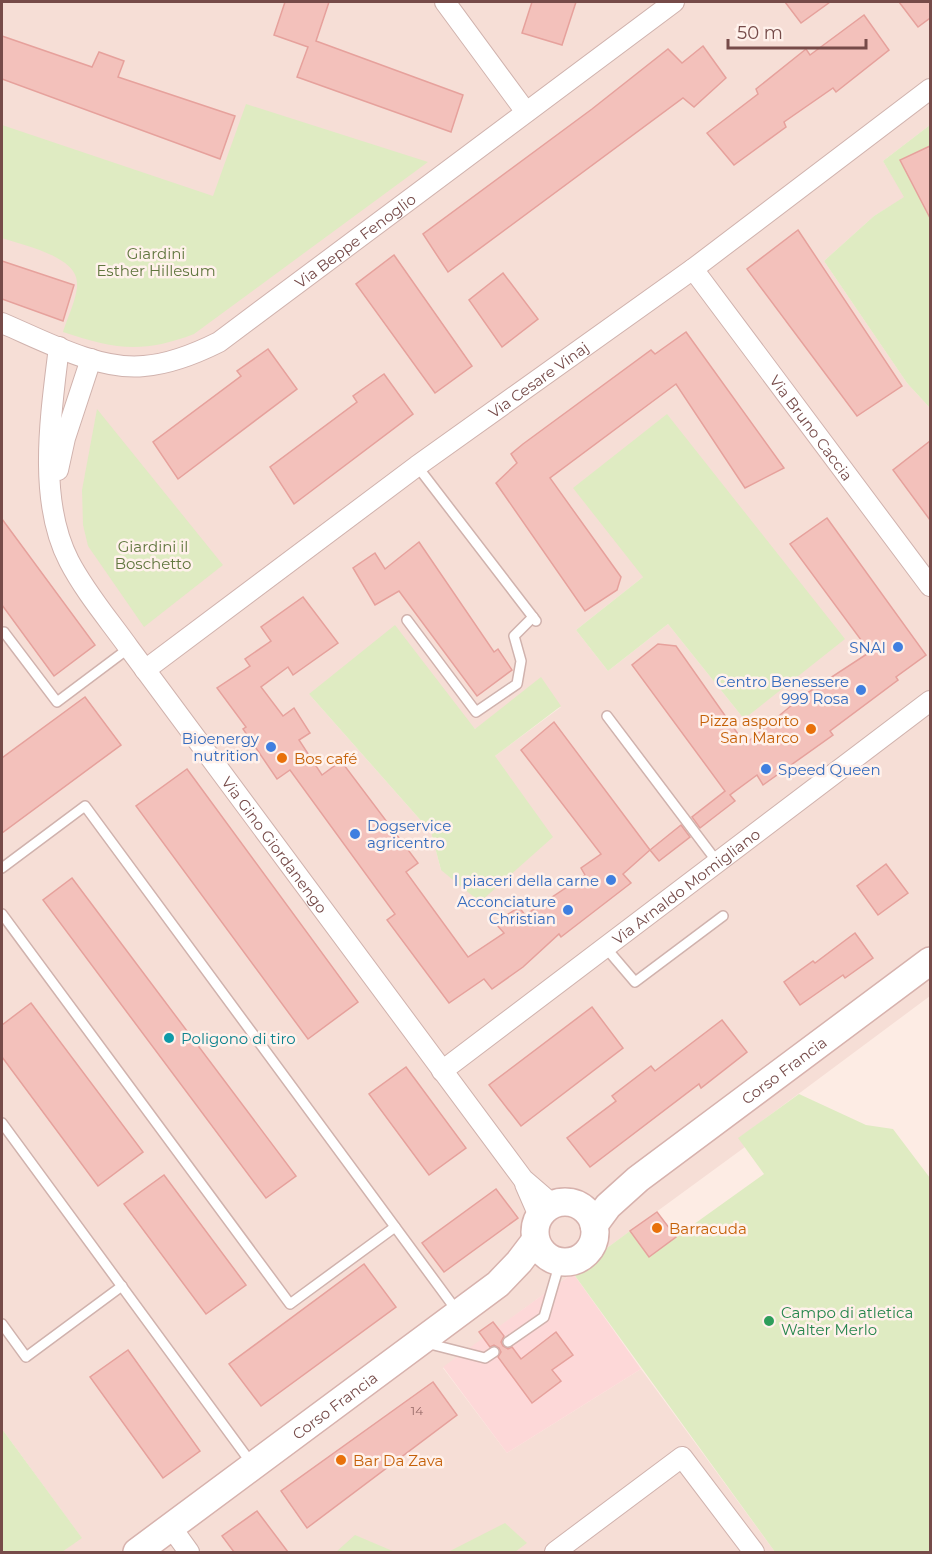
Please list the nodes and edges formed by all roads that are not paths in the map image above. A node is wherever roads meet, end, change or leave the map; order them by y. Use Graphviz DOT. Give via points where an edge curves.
graph roads {
  1 [pos="446,2"];
  2 [pos="674,2"];
  3 [pos="930,89"];
  4 [pos="526,112"];
  5 [pos="693,269"];
  6 [pos="2,323"];
  7 [pos="59,347"];
  8 [pos="91,359"];
  9 [pos="417,466"];
  10 [pos="52,499"];
  11 [pos="930,586"];
  12 [pos="407,620"];
  13 [pos="2,634"];
  14 [pos="129,648"];
  15 [pos="145,670"];
  16 [pos="930,701"];
  17 [pos="607,716"];
  18 [pos="718,863"];
  19 [pos="2,868"];
  20 [pos="2,914"];
  21 [pos="723,916"];
  22 [pos="606,948"];
  23 [pos="930,962"];
  24 [pos="442,1071"];
  25 [pos="2,1123"];
  26 [pos="587,1215"];
  27 [pos="395,1227"];
  28 [pos="548,1237"];
  29 [pos="122,1286"];
  30 [pos="459,1313"];
  31 [pos="2,1324"];
  32 [pos="421,1342"];
  33 [pos="508,1342"];
  34 [pos="494,1352"];
  35 [pos="253,1466"];
  36 [pos="171,1527"];
  37 [pos="137,1552"];
  38 [pos="189,1552"];
  39 [pos="555,1552"];
  40 [pos="754,1552"];
  1 -- 4 [label="street"];
  2 -- 4 [label="street, Via Beppe Fenoglio"];
  3 -- 5 [label="street, Via Cesare Vinaj"];
  4 -- 8 [label="street, Via Beppe Fenoglio" via="219,342 194,354 142,366"];
  5 -- 9 [label="street, Via Cesare Vinaj"];
  5 -- 11 [label="street, Via Bruno Caccia"];
  6 -- 7 [label="street, Via Beppe Fenoglio"];
  7 -- 8 [label="street, Via Beppe Fenoglio"];
  7 -- 10 [label="street, Via Gino Giordanengo" via="49,452"];
  8 -- 10 [label="street, Via Gino Giordanengo" via="65,438"];
  9 -- 12 [label="lane" via="535,619 514,636 521,661 517,684 476,712"];
  9 -- 15 [label="street, Via Cesare Vinaj"];
  10 -- 14 [label="street, Via Gino Giordanengo" via="68,559"];
  13 -- 14 [label="lane" via="57,702"];
  14 -- 15 [label="street, Via Gino Giordanengo"];
  15 -- 24 [label="street, Via Gino Giordanengo"];
  16 -- 18 [label="street, Via Arnaldo Momigliano"];
  17 -- 18 [label="lane"];
  18 -- 22 [label="street, Via Arnaldo Momigliano"];
  19 -- 27 [label="lane" via="85,806"];
  20 -- 27 [label="lane" via="290,1304"];
  21 -- 22 [label="lane" via="635,982"];
  22 -- 24 [label="street, Via Arnaldo Momigliano"];
  23 -- 26 [label="main road, Corso Francia" via="638,1179 608,1206"];
  24 -- 28 [label="street, Via Gino Giordanengo" via="523,1179"];
  25 -- 29 [label="lane"];
  26 -- 28 [label="main road" via="570,1202"];
  26 -- 28 [label="main road, Corso Francia" via="594,1240 589,1251 576,1261"];
  27 -- 30 [label="lane"];
  28 -- 30 [label="main road, Corso Francia" via="524,1270"];
  28 -- 33 [label="lane" via="544,1317"];
  29 -- 31 [label="lane" via="26,1357"];
  29 -- 35 [label="lane"];
  30 -- 32 [label="main road, Corso Francia"];
  32 -- 34 [label="lane" via="485,1358"];
  32 -- 35 [label="main road, Corso Francia"];
  35 -- 36 [label="main road, Corso Francia"];
  36 -- 37 [label="main road, Corso Francia"];
  36 -- 38 [label="street"];
  39 -- 40 [label="street" via="682,1457"];
}
